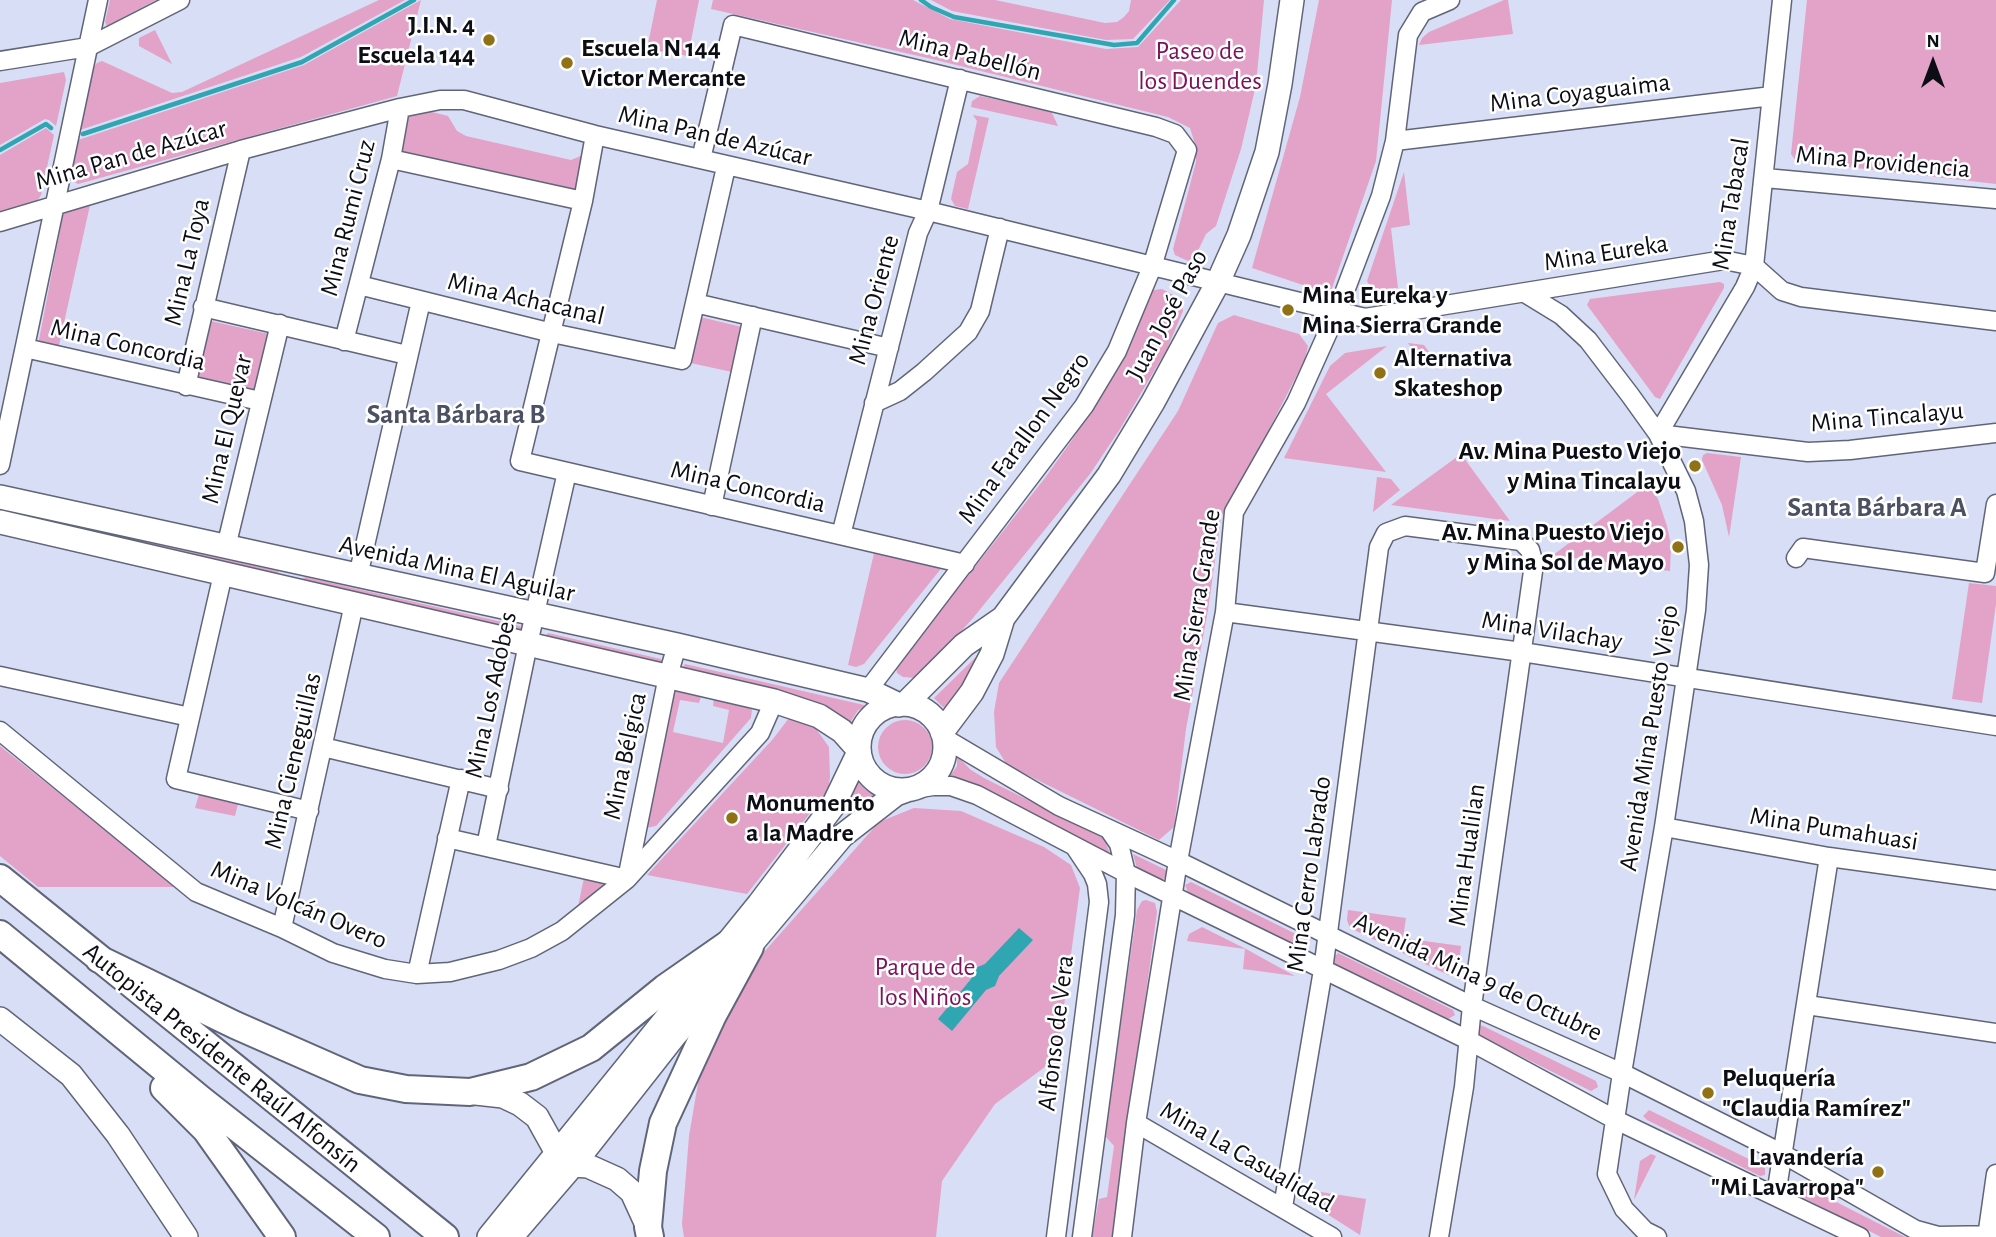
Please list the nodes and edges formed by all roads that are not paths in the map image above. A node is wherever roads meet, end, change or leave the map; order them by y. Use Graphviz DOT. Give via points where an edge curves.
graph roads {
  1 [pos="98,0"];
  2 [pos="180,0"];
  3 [pos="1292,0"];
  4 [pos="1450,0"];
  5 [pos="1782,0"];
  6 [pos="88,47"];
  7 [pos="0,61"];
  8 [pos="960,79"];
  9 [pos="1772,96"];
  10 [pos="400,108"];
  11 [pos="595,135"];
  12 [pos="1395,141"];
  13 [pos="241,150"];
  14 [pos="1187,150"];
  15 [pos="391,159"];
  16 [pos="701,159"];
  17 [pos="726,166"];
  18 [pos="1765,178"];
  19 [pos="1996,199"];
  20 [pos="583,201"];
  21 [pos="53,205"];
  22 [pos="928,211"];
  23 [pos="0,222"];
  24 [pos="1000,228"];
  25 [pos="1754,266"];
  26 [pos="1152,267"];
  27 [pos="1218,282"];
  28 [pos="359,285"];
  29 [pos="1525,293"];
  30 [pos="421,301"];
  31 [pos="695,303"];
  32 [pos="203,307"];
  33 [pos="1337,312"];
  34 [pos="753,316"];
  35 [pos="1996,321"];
  36 [pos="279,324"];
  37 [pos="552,333"];
  38 [pos="344,341"];
  39 [pos="25,348"];
  40 [pos="889,348"];
  41 [pos="407,355"];
  42 [pos="9,374"];
  43 [pos="186,386"];
  44 [pos="260,401"];
  45 [pos="874,403"];
  46 [pos="1996,433"];
  47 [pos="1658,434"];
  48 [pos="0,465"];
  49 [pos="567,472"];
  50 [pos="0,497"];
  51 [pos="1996,504"];
  52 [pos="712,506"];
  53 [pos="0,522"];
  54 [pos="841,535"];
  55 [pos="226,547"];
  56 [pos="1379,547"];
  57 [pos="1796,558"];
  58 [pos="295,562"];
  59 [pos="965,564"];
  60 [pos="223,574"];
  61 [pos="358,576"];
  62 [pos="287,588"];
  63 [pos="354,604"];
  64 [pos="1225,612"];
  65 [pos="534,615"];
  66 [pos="1003,618"];
  67 [pos="1368,632"];
  68 [pos="528,644"];
  69 [pos="677,645"];
  70 [pos="1522,652"];
  71 [pos="0,676"];
  72 [pos="668,676"];
  73 [pos="1686,678"];
  74 [pos="868,690"];
  75 [pos="774,701"];
  76 [pos="902,704"];
  77 [pos="190,717"];
  78 [pos="1996,726"];
  79 [pos="0,731"];
  80 [pos="943,735"];
  81 [pos="323,747"];
  82 [pos="859,751"];
  83 [pos="461,779"];
  84 [pos="499,789"];
  85 [pos="910,790"];
  86 [pos="309,811"];
  87 [pos="1664,827"];
  88 [pos="1110,831"];
  89 [pos="447,838"];
  90 [pos="1071,842"];
  91 [pos="486,846"];
  92 [pos="1829,857"];
  93 [pos="1178,861"];
  94 [pos="1126,873"];
  95 [pos="0,878"];
  96 [pos="627,878"];
  97 [pos="1996,880"];
  98 [pos="1174,894"];
  99 [pos="282,928"];
  100 [pos="0,934"];
  101 [pos="1326,934"];
  102 [pos="740,944"];
  103 [pos="0,949"];
  104 [pos="99,959"];
  105 [pos="1323,970"];
  106 [pos="417,974"];
  107 [pos="1807,1005"];
  108 [pos="1472,1006"];
  109 [pos="0,1019"];
  110 [pos="1996,1033"];
  111 [pos="1468,1040"];
  112 [pos="1622,1073"];
  113 [pos="470,1092"];
  114 [pos="1616,1120"];
  115 [pos="1136,1123"];
  116 [pos="1783,1154"];
  117 [pos="555,1170"];
  118 [pos="1996,1174"];
  119 [pos="1776,1195"];
  120 [pos="1283,1207"];
  121 [pos="437,1230"];
  122 [pos="649,1232"];
  123 [pos="1648,1235"];
  124 [pos="1990,1236"];
  125 [pos="186,1237"];
  126 [pos="282,1237"];
  127 [pos="376,1237"];
  128 [pos="489,1237"];
  129 [pos="511,1237"];
  130 [pos="1056,1237"];
  131 [pos="1082,1237"];
  132 [pos="1122,1237"];
  133 [pos="1332,1237"];
  134 [pos="1439,1237"];
  135 [pos="1860,1237"];
  1 -- 6 [label="street"];
  2 -- 6 [label="street"];
  3 -- 27 [label="main road, Juan José Paso" via="1267,152"];
  4 -- 12 [label="street, Mina Sierra Grande" via="1422,12 1408,35"];
  5 -- 9 [label="street, Mina Tabacal"];
  6 -- 7 [label="street"];
  6 -- 21 [label="street"];
  8 -- 14 [label="street, Mina Pabellón" via="1156,127 1175,134"];
  8 -- 16 [label="street, Mina Pabellón" via="733,25"];
  8 -- 22 [label="street, Mina Oriente"];
  9 -- 12 [label="street, Mina Coyaguaima"];
  9 -- 18 [label="street, Mina Tabacal"];
  10 -- 11 [label="street, Mina Pan de Azúcar" via="464,100"];
  10 -- 13 [label="street, Mina Pan de Azúcar"];
  10 -- 15 [label="street, Mina Rumi Cruz"];
  11 -- 16 [label="street, Mina Pan de Azúcar"];
  11 -- 20 [label="street"];
  12 -- 33 [label="street, Mina Sierra Grande" via="1381,195"];
  13 -- 21 [label="street, Mina Pan de Azúcar"];
  13 -- 32 [label="street, Mina La Toya"];
  14 -- 26 [label="street, Mina Farallon Negro"];
  15 -- 20 [label="street"];
  15 -- 28 [label="street, Mina Rumi Cruz"];
  16 -- 17 [label="street, Mina Pan de Azúcar"];
  17 -- 22 [label="street, Mina Pan de Azúcar"];
  17 -- 31 [label="street"];
  18 -- 19 [label="street, Mina Providencia"];
  18 -- 25 [label="street, Mina Tabacal"];
  20 -- 37 [label="street"];
  21 -- 23 [label="street, Mina Pan de Azúcar"];
  21 -- 39 [label="street"];
  22 -- 24 [label="street, Mina Pan de Azúcar"];
  22 -- 40 [label="street, Mina Oriente" via="918,233"];
  24 -- 26 [label="street, Mina Pan de Azúcar"];
  24 -- 45 [label="street" via="980,311 968,332 924,373"];
  25 -- 29 [label="street, Mina Eureka" via="1724,260"];
  25 -- 35 [label="street" via="1782,291 1801,297"];
  25 -- 47 [label="street, Mina Tabacal"];
  26 -- 27 [label="street, Mina Pan de Azúcar"];
  26 -- 59 [label="street, Mina Farallon Negro" via="1117,351 1084,406"];
  27 -- 33 [label="street, Mina Eureka"];
  27 -- 66 [label="main road, Juan José Paso" via="1109,475"];
  28 -- 30 [label="street, Mina Achacanal"];
  28 -- 38 [label="street, Mina Rumi Cruz"];
  29 -- 33 [label="street, Mina Eureka" via="1365,318"];
  29 -- 47 [label="street, Avenida Mina Puesto Viejo" via="1561,315 1588,340"];
  30 -- 37 [label="street, Mina Achacanal"];
  30 -- 41 [label="street"];
  31 -- 34 [label="street"];
  31 -- 37 [label="street, Mina Achacanal" via="682,360"];
  32 -- 36 [label="street"];
  32 -- 43 [label="street, Mina La Toya"];
  33 -- 64 [label="street, Mina Sierra Grande" via="1296,402 1234,512"];
  34 -- 40 [label="street"];
  34 -- 52 [label="street"];
  36 -- 38 [label="street"];
  36 -- 44 [label="street, Mina El Quevar"];
  37 -- 49 [label="street, Mina Concordia" via="520,461"];
  38 -- 41 [label="street"];
  39 -- 42 [label="street"];
  39 -- 43 [label="street, Mina Concordia"];
  40 -- 45 [label="street, Mina Oriente"];
  41 -- 61 [label="street"];
  42 -- 48 [label="street"];
  43 -- 44 [label="street, Mina Concordia"];
  44 -- 55 [label="street, Mina El Quevar"];
  45 -- 54 [label="street, Mina Oriente"];
  46 -- 47 [label="street, Mina Tincalayu" via="1808,452"];
  47 -- 73 [label="street, Avenida Mina Puesto Viejo" via="1686,491 1699,565"];
  49 -- 52 [label="street, Mina Concordia"];
  49 -- 65 [label="street, Mina Los Adobes"];
  50 -- 55 [label="main road, Avenida Mina El Aguilar"];
  51 -- 57 [label="street" via="1985,573 1803,548"];
  52 -- 54 [label="street, Mina Concordia"];
  53 -- 60 [label="main road"];
  54 -- 59 [label="street, Mina Concordia"];
  55 -- 58 [label="main road, Avenida Mina El Aguilar"];
  56 -- 67 [label="street, Mina Cerro Labrado"];
  56 -- 70 [label="street, Mina Hualilan" via="1385,533 1405,526 1521,541 1534,564"];
  58 -- 61 [label="main road, Avenida Mina El Aguilar"];
  58 -- 62 [label="main road"];
  59 -- 74 [label="street, Mina Farallon Negro"];
  60 -- 62 [label="main road"];
  60 -- 77 [label="street"];
  61 -- 65 [label="main road, Avenida Mina El Aguilar"];
  62 -- 63 [label="main road"];
  63 -- 68 [label="main road"];
  63 -- 81 [label="street, Mina Cieneguillas"];
  64 -- 67 [label="street, Mina Vilachay"];
  64 -- 93 [label="street, Mina Sierra Grande"];
  65 -- 68 [label="street, Mina Los Adobes"];
  65 -- 69 [label="main road, Avenida Mina El Aguilar"];
  66 -- 76 [label="main road, Juan José Paso" via="964,645"];
  66 -- 80 [label="main road, Juan José Paso" via="992,654"];
  67 -- 70 [label="street, Mina Vilachay"];
  67 -- 101 [label="street, Mina Cerro Labrado"];
  68 -- 72 [label="main road"];
  68 -- 84 [label="street, Mina Los Adobes"];
  69 -- 72 [label="street, Mina Bélgica"];
  69 -- 74 [label="main road, Avenida Mina El Aguilar"];
  70 -- 73 [label="street, Mina Vilachay"];
  70 -- 108 [label="street, Mina Hualilan"];
  71 -- 77 [label="street"];
  72 -- 75 [label="main road"];
  72 -- 96 [label="street, Mina Bélgica"];
  73 -- 78 [label="street, Mina Vilachay"];
  73 -- 87 [label="street, Avenida Mina Puesto Viejo"];
  74 -- 76 [label="main road, Avenida Mina El Aguilar"];
  75 -- 82 [label="main road" via="819,716 842,731"];
  75 -- 96 [label="street, Mina Volcán Overo" via="760,733"];
  76 -- 80 [label="main road" via="917,706 935,719"];
  76 -- 82 [label="main road" via="876,713 861,734"];
  77 -- 86 [label="street" via="176,779"];
  79 -- 99 [label="street, Mina Volcán Overo" via="196,892"];
  80 -- 85 [label="main road" via="942,764 935,775"];
  80 -- 88 [label="street, Avenida Mina 9 de Octubre" via="1059,806"];
  81 -- 83 [label="street"];
  81 -- 86 [label="street, Mina Cieneguillas"];
  82 -- 85 [label="main road" via="862,765 879,783"];
  82 -- 102 [label="main road" via="833,806"];
  83 -- 84 [label="street"];
  83 -- 89 [label="street, Mina Los Adobes"];
  84 -- 91 [label="street, Mina Los Adobes"];
  85 -- 90 [label="street" via="951,786"];
  85 -- 102 [label="main road" via="897,794 842,836"];
  86 -- 99 [label="street, Mina Cieneguillas"];
  87 -- 92 [label="street, Mina Pumahuasi"];
  87 -- 112 [label="street, Avenida Mina Puesto Viejo"];
  88 -- 93 [label="street, Avenida Mina 9 de Octubre"];
  88 -- 94 [label="street, Alfonso de Vera" via="1119,844"];
  89 -- 91 [label="street"];
  89 -- 106 [label="street, Mina Los Adobes"];
  90 -- 94 [label="street"];
  90 -- 130 [label="street, Alfonso de Vera" via="1093,874 1099,902"];
  91 -- 96 [label="street"];
  92 -- 97 [label="street, Mina Pumahuasi"];
  92 -- 107 [label="street"];
  93 -- 98 [label="street, Mina Sierra Grande"];
  93 -- 101 [label="street, Avenida Mina 9 de Octubre"];
  94 -- 98 [label="street"];
  94 -- 131 [label="street, Alfonso de Vera" via="1125,915"];
  95 -- 104 [label="highway, Autopista Presidente Raúl Alfonsín"];
  96 -- 106 [label="street, Mina Volcán Overo" via="562,931 531,948 450,972"];
  98 -- 105 [label="street"];
  98 -- 115 [label="street, Mina Sierra Grande"];
  99 -- 106 [label="street, Mina Volcán Overo" via="334,953 386,970"];
  100 -- 127 [label="highway, Autopista Presidente Raúl Alfonsín"];
  101 -- 105 [label="street, Mina Cerro Labrado"];
  101 -- 108 [label="street, Avenida Mina 9 de Octubre"];
  102 -- 113 [label="highway" via="665,988 591,1048 531,1077"];
  102 -- 117 [label="main road" via="676,1034"];
  102 -- 122 [label="highway" via="663,1123 656,1146"];
  103 -- 126 [label="highway" via="132,1057 206,1130"];
  104 -- 113 [label="highway" via="360,1080 406,1089"];
  104 -- 121 [label="highway, Autopista Presidente Raúl Alfonsín"];
  105 -- 111 [label="street"];
  105 -- 120 [label="street, Mina Cerro Labrado"];
  107 -- 110 [label="street"];
  107 -- 116 [label="street"];
  108 -- 111 [label="street, Mina Hualilan"];
  108 -- 112 [label="street, Avenida Mina 9 de Octubre"];
  109 -- 125 [label="main road" via="71,1075 118,1135"];
  111 -- 114 [label="street"];
  111 -- 134 [label="street, Mina Hualilan"];
  112 -- 114 [label="street, Avenida Mina Puesto Viejo"];
  112 -- 116 [label="street, Avenida Mina 9 de Octubre"];
  113 -- 117 [label="main road" via="503,1096 537,1117"];
  114 -- 119 [label="street"];
  114 -- 123 [label="street, Avenida Mina Puesto Viejo" via="1607,1174 1624,1209"];
  115 -- 120 [label="street, Mina La Casualidad"];
  115 -- 132 [label="street, Mina Sierra Grande"];
  116 -- 119 [label="street"];
  116 -- 124 [label="street, Avenida Mina 9 de Octubre" via="1916,1230 1938,1236"];
  117 -- 122 [label="main road" via="599,1170 617,1179 632,1192"];
  117 -- 128 [label="main road"];
  117 -- 129 [label="main road"];
  118 -- 124 [label="street"];
  119 -- 135 [label="street"];
  120 -- 133 [label="street, Mina La Casualidad"];
}
